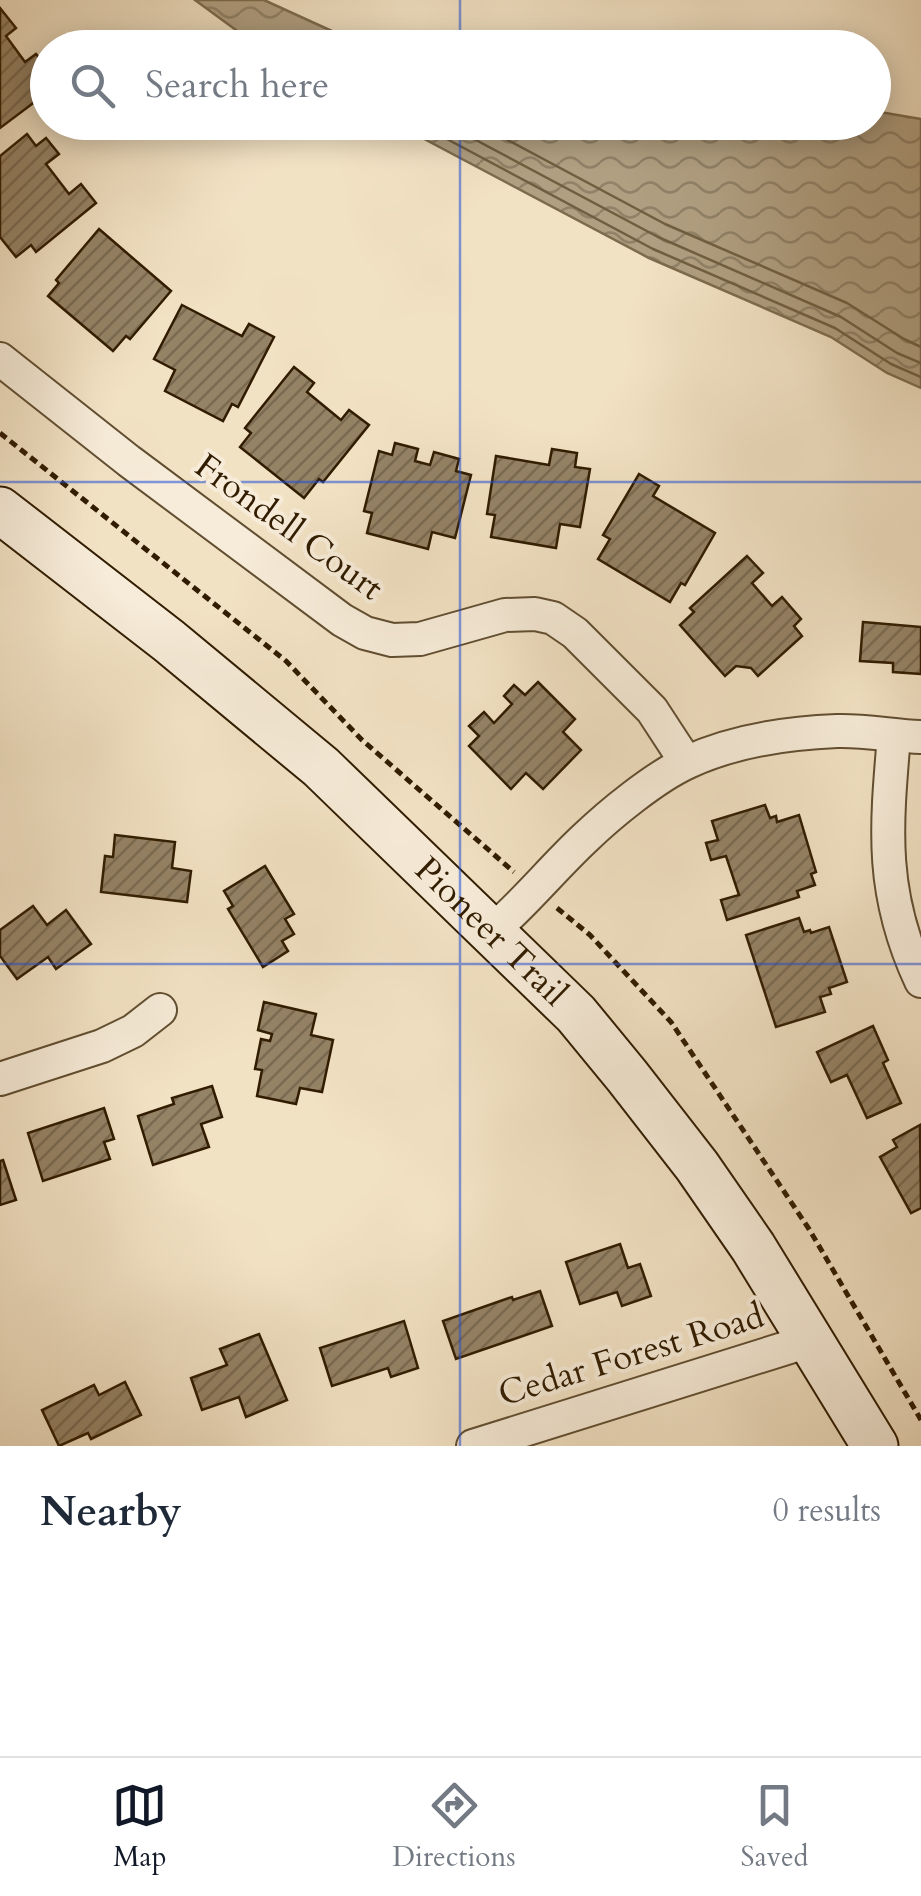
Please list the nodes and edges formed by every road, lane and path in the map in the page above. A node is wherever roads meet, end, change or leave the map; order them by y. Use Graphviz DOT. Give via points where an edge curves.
graph roads {
  1 [pos="0,359"];
  2 [pos="0,510"];
  3 [pos="907,737"];
  4 [pos="686,762"];
  5 [pos="492,932"];
  6 [pos="921,980"];
  7 [pos="160,1010"];
  8 [pos="0,1079"];
  9 [pos="812,1340"];
  10 [pos="474,1446"];
  11 [pos="876,1446"];
  1 -- 4 [label="street, Frondell Court" via="365,633 420,638 505,615 553,618 652,710"];
  2 -- 5 [label="main road, Pioneer Trail" via="322,767"];
  3 -- 4 [label="street" via="840,731 782,736"];
  3 -- 6 [label="street" via="887,854 906,949"];
  4 -- 5 [label="street" via="584,838"];
  5 -- 9 [label="main road, Pioneer Trail" via="576,1014 680,1142"];
  7 -- 8 [label="street" via="102,1046"];
  9 -- 10 [label="street, Cedar Forest Road"];
  9 -- 11 [label="main road, Pioneer Trail"];
}
